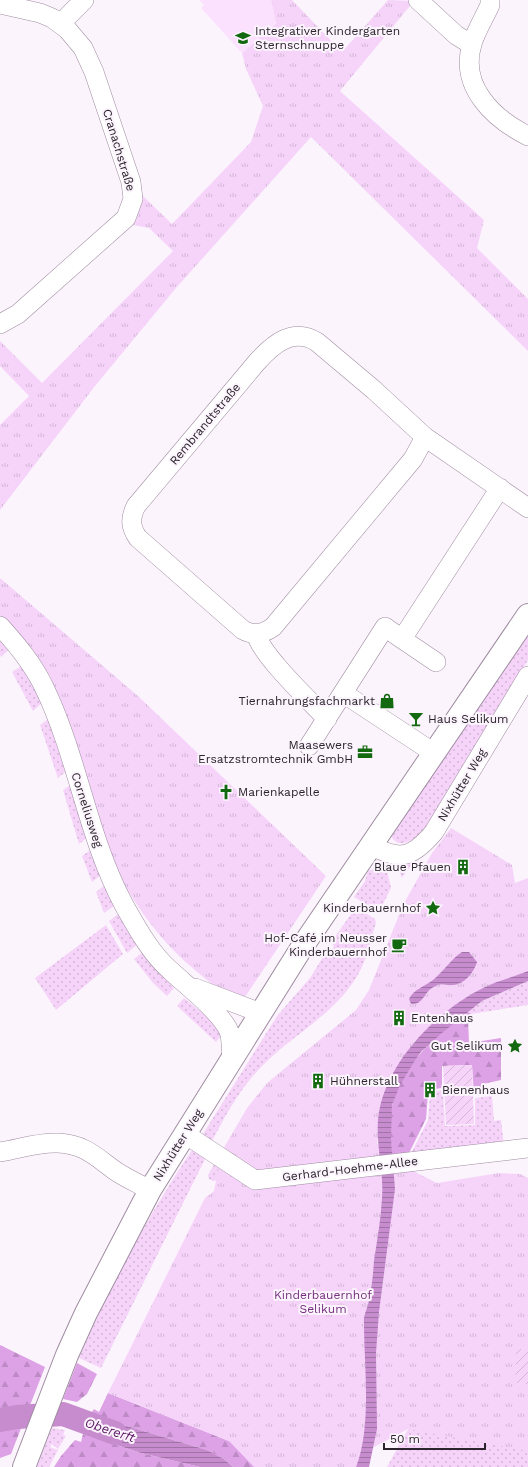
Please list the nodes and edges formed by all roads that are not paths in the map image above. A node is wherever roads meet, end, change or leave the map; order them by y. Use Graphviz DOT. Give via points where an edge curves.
graph roads {
  1 [pos="84,0"];
  2 [pos="418,0"];
  3 [pos="490,0"];
  4 [pos="0,4"];
  5 [pos="60,24"];
  6 [pos="472,45"];
  7 [pos="528,136"];
  8 [pos="0,324"];
  9 [pos="426,437"];
  10 [pos="500,488"];
  11 [pos="528,508"];
  12 [pos="528,615"];
  13 [pos="0,626"];
  14 [pos="256,634"];
  15 [pos="402,639"];
  16 [pos="436,662"];
  17 [pos="528,676"];
  18 [pos="343,693"];
  19 [pos="327,719"];
  20 [pos="310,746"];
  21 [pos="434,753"];
  22 [pos="371,846"];
  23 [pos="190,986"];
  24 [pos="261,1013"];
  25 [pos="232,1059"];
  26 [pos="185,1134"];
  27 [pos="528,1148"];
  28 [pos="0,1152"];
  29 [pos="150,1190"];
  30 [pos="24,1467"];
  1 -- 5 [label="street"];
  2 -- 6 [label="street" via="456,35"];
  3 -- 6 [label="street"];
  4 -- 5 [label="street, Cranachstraße" via="40,13"];
  5 -- 8 [label="street, Cranachstraße" via="76,39 89,58 131,182 133,199 126,218 18,314"];
  6 -- 7 [label="street" via="471,76 482,101 506,123"];
  9 -- 10 [label="street, Rembrandtstraße"];
  9 -- 14 [label="street" via="413,459 273,627"];
  9 -- 14 [label="street, Rembrandtstraße" via="364,380 313,339 299,336 284,339 257,362 131,514 133,531 138,538 238,626"];
  10 -- 11 [label="street, Rembrandtstraße"];
  10 -- 15 [label="street"];
  12 -- 21 [label="main road, Nixhütter Weg"];
  13 -- 23 [label="street, Corneliusweg" via="30,664 52,705 100,850 124,905 158,957"];
  14 -- 19 [label="street" via="259,643 274,662"];
  15 -- 16 [label="street"];
  15 -- 18 [label="street" via="385,627"];
  17 -- 22 [label="street, Nixhütter Weg" via="434,832 424,844 414,851 401,855 391,855"];
  18 -- 19 [label="street"];
  18 -- 21 [label="street"];
  19 -- 20 [label="street"];
  21 -- 22 [label="main road, Nixhütter Weg"];
  22 -- 24 [label="main road, Nixhütter Weg" via="304,944"];
  23 -- 24 [label="street, Corneliusweg"];
  23 -- 25 [label="street, Corneliusweg" via="229,1030"];
  24 -- 25 [label="main road, Nixhütter Weg"];
  25 -- 26 [label="main road, Nixhütter Weg"];
  26 -- 27 [label="street, Gerhard-Hoehme-Allee" via="255,1180"];
  26 -- 29 [label="main road, Nixhütter Weg"];
  28 -- 29 [label="street" via="41,1144 72,1145 86,1149 118,1172"];
  29 -- 30 [label="main road, Nixhütter Weg" via="86,1313"];
}
